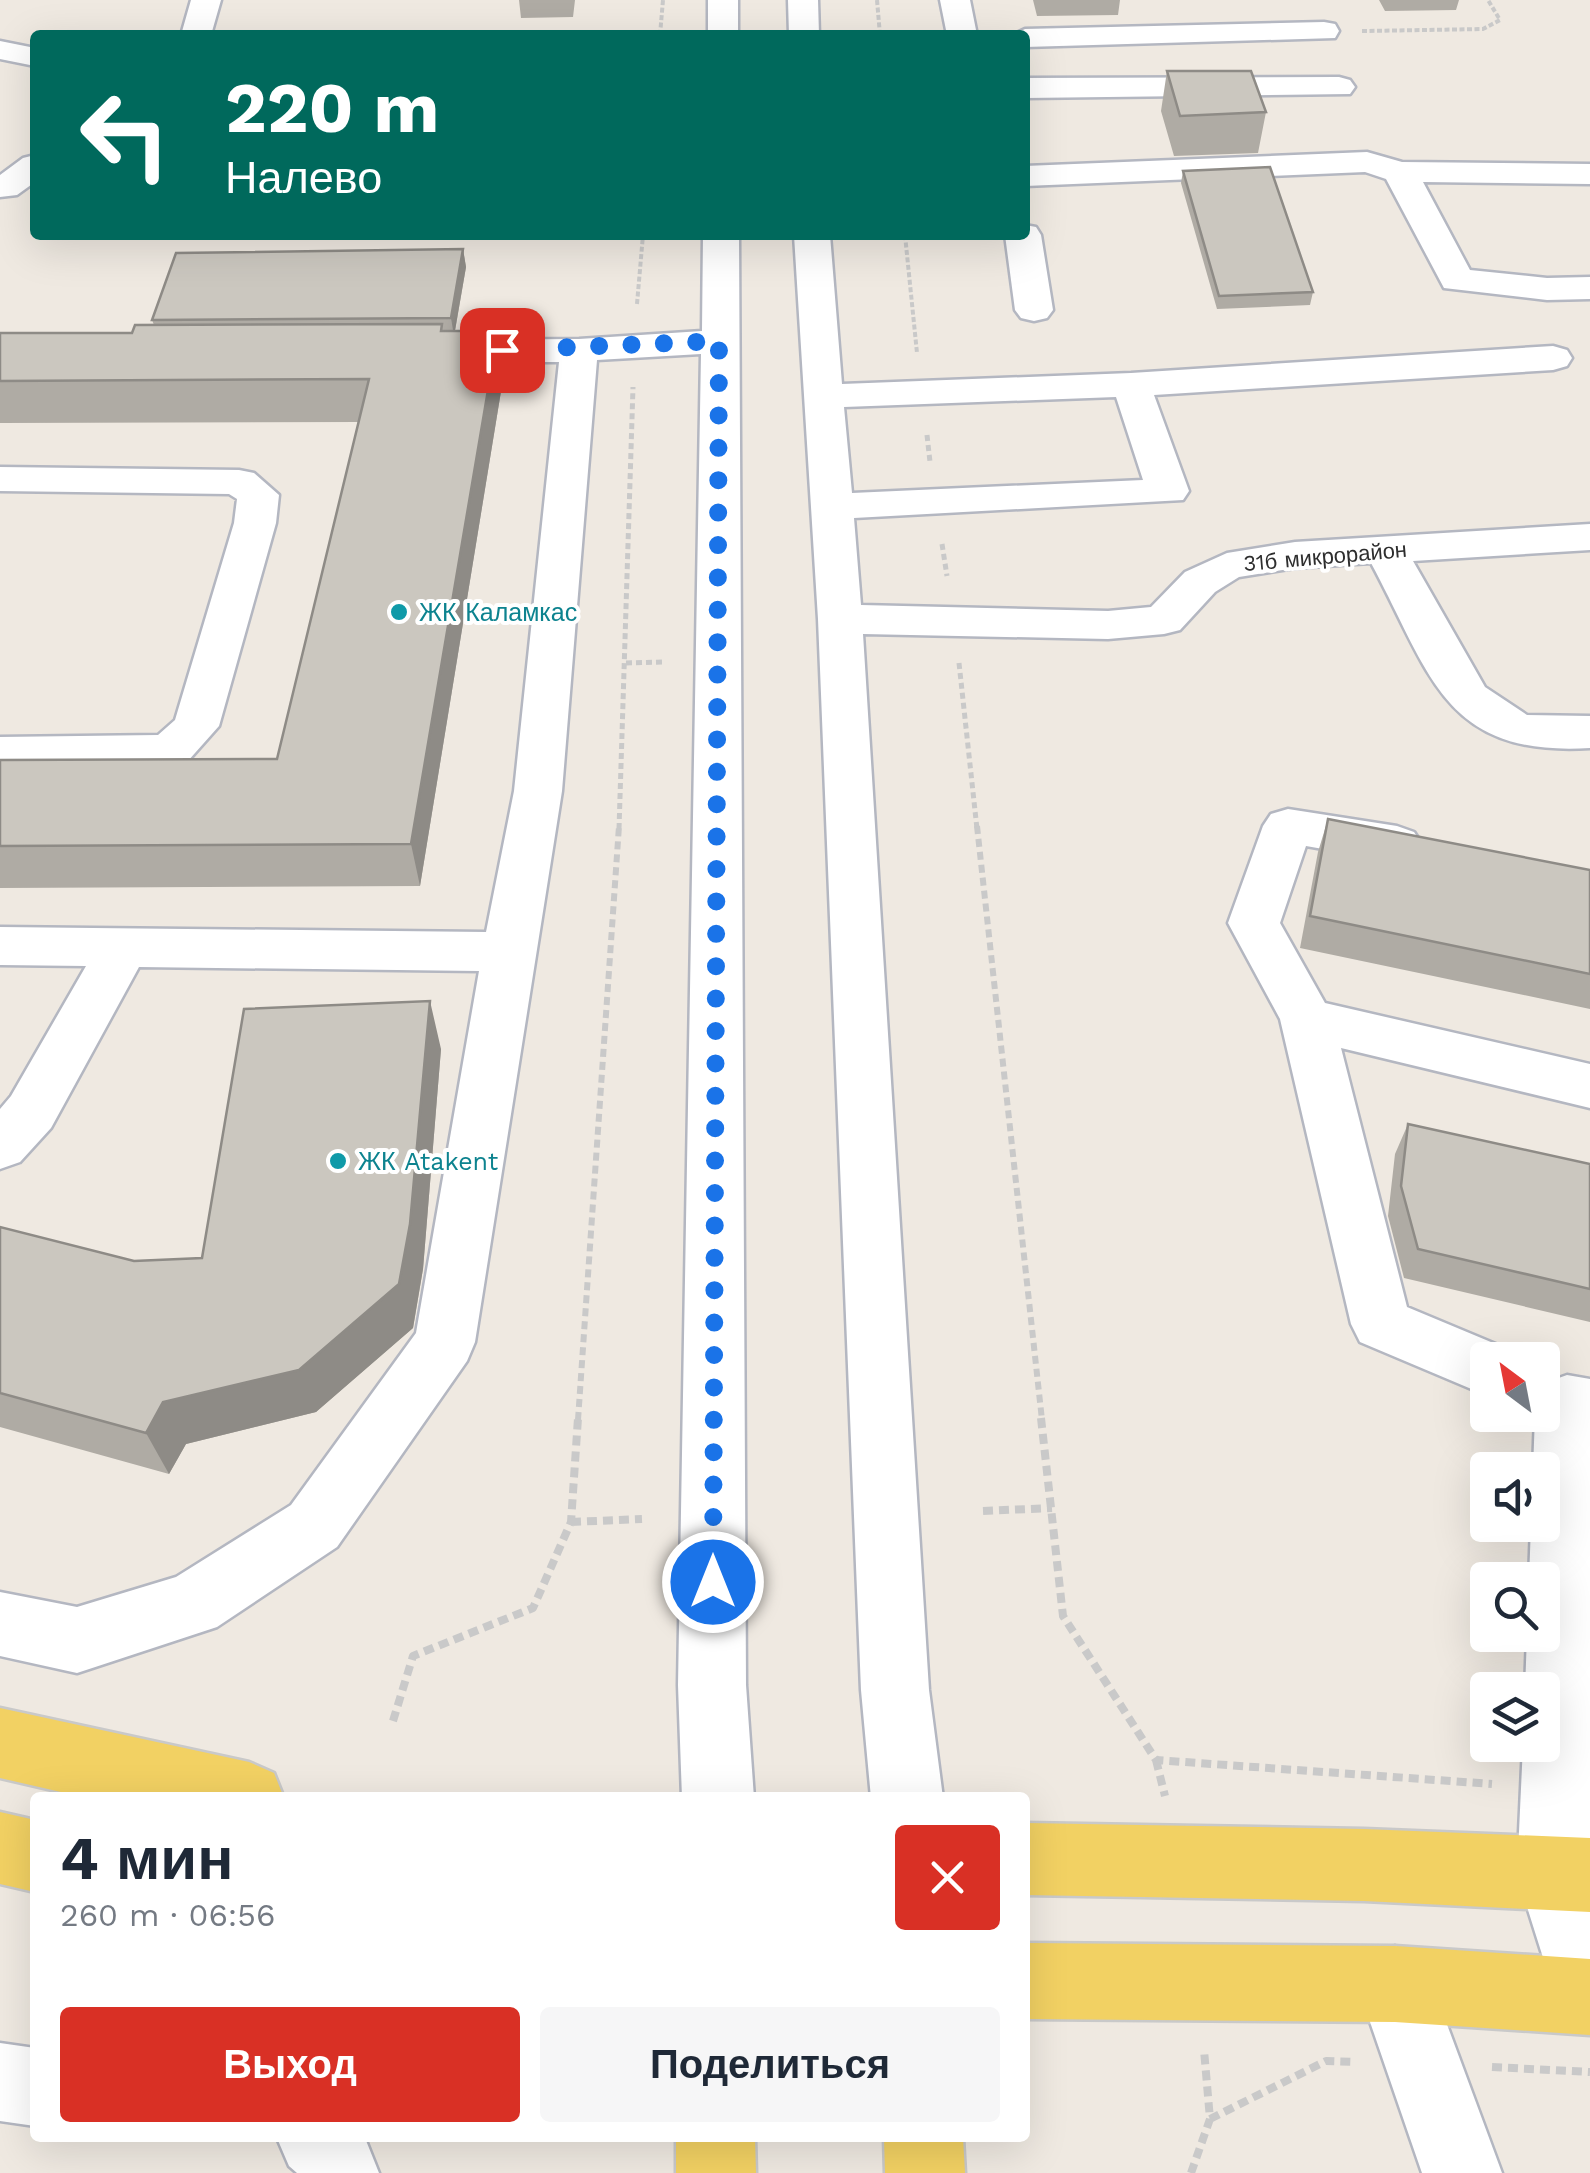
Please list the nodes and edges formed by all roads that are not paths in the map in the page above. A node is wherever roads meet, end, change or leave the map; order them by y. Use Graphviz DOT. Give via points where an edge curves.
graph roads {
  1 [pos="206,0"];
  2 [pos="724,0"];
  3 [pos="803,0"];
  4 [pos="955,0"];
  5 [pos="197,30"];
  6 [pos="723,30"];
  7 [pos="804,30"];
  8 [pos="961,30"];
  9 [pos="1324,31"];
  10 [pos="1030,38"];
  11 [pos="0,50"];
  12 [pos="30,56"];
  13 [pos="1030,88"];
  14 [pos="1339,88"];
  15 [pos="30,169"];
  16 [pos="1400,172"];
  17 [pos="1590,174"];
  18 [pos="1030,176"];
  19 [pos="2,189"];
  20 [pos="1590,204"];
  21 [pos="1495,206"];
  22 [pos="1457,207"];
  23 [pos="1418,208"];
  24 [pos="720,240"];
  25 [pos="812,240"];
  26 [pos="1024,240"];
  27 [pos="1590,288"];
  28 [pos="1034,310"];
  29 [pos="719,341"];
  30 [pos="579,350"];
  31 [pos="379,351"];
  32 [pos="1552,358"];
  33 [pos="1131,385"];
  34 [pos="824,396"];
  35 [pos="0,480"];
  36 [pos="832,506"];
  37 [pos="1590,538"];
  38 [pos="1385,549"];
  39 [pos="840,619"];
  40 [pos="1590,732"];
  41 [pos="0,753"];
  42 [pos="1439,851"];
  43 [pos="0,946"];
  44 [pos="123,948"];
  45 [pos="508,952"];
  46 [pos="1307,1020"];
  47 [pos="1590,1086"];
  48 [pos="0,1146"];
  49 [pos="1470,1361"];
  50 [pos="1566,1401"];
  51 [pos="0,1624"];
  52 [pos="0,1743"];
  53 [pos="223,1792"];
  54 [pos="718,1792"];
  55 [pos="905,1792"];
  56 [pos="0,1848"];
  57 [pos="30,1855"];
  58 [pos="1030,1859"];
  59 [pos="1572,1875"];
  60 [pos="1030,1981"];
  61 [pos="1396,1984"];
  62 [pos="1590,1996"];
  63 [pos="0,2082"];
  64 [pos="30,2086"];
  65 [pos="322,2142"];
  66 [pos="716,2142"];
  67 [pos="924,2142"];
  68 [pos="339,2173"];
  69 [pos="716,2173"];
  70 [pos="925,2173"];
  71 [pos="1462,2173"];
  1 -- 5 [label="street"];
  2 -- 6 [label="street"];
  3 -- 7 [label="street"];
  4 -- 8 [label="street"];
  9 -- 10 [label="street"];
  11 -- 12 [label="street"];
  13 -- 14 [label="street"];
  15 -- 19 [label="street"];
  16 -- 17 [label="street"];
  16 -- 18 [label="street" via="1367,162"];
  16 -- 23 [label="street"];
  20 -- 21 [label="street"];
  22 -- 23 [label="street"];
  23 -- 27 [label="street" via="1457,280"];
  24 -- 29 [label="street"];
  25 -- 34 [label="street"];
  26 -- 28 [label="street"];
  29 -- 30 [label="street"];
  29 -- 54 [label="street" via="712,1666"];
  30 -- 31 [label="street"];
  30 -- 45 [label="street" via="538,790"];
  32 -- 33 [label="street"];
  33 -- 34 [label="street"];
  33 -- 36 [label="street" via="1168,491"];
  34 -- 36 [label="street"];
  35 -- 41 [label="street" via="239,482 258,495 196,726 170,751"];
  36 -- 39 [label="street"];
  37 -- 38 [label="street, 31б микрорайон"];
  38 -- 39 [label="street, 31б микрорайон" via="1228,566 1200,582 1164,620 1108,625"];
  38 -- 40 [label="street" via="1466,698 1486,716 1514,730 1551,736"];
  39 -- 55 [label="street"];
  42 -- 46 [label="street" via="1288,826 1254,923"];
  43 -- 44 [label="street"];
  44 -- 45 [label="street"];
  44 -- 48 [label="street" via="31,1112"];
  45 -- 51 [label="street" via="445,1342 314,1526 193,1604 78,1640"];
  46 -- 47 [label="street"];
  46 -- 49 [label="street" via="1381,1324"];
  50 -- 59 [label="street" via="1556,1789"];
  52 -- 53 [label="main road"];
  56 -- 57 [label="main road"];
  58 -- 59 [label="main road"];
  59 -- 62 [label="street"];
  60 -- 61 [label="main road"];
  61 -- 62 [label="main road"];
  61 -- 71 [label="street"];
  63 -- 64 [label="street"];
  65 -- 68 [label="street"];
  66 -- 69 [label="main road"];
  67 -- 70 [label="main road"];
}
